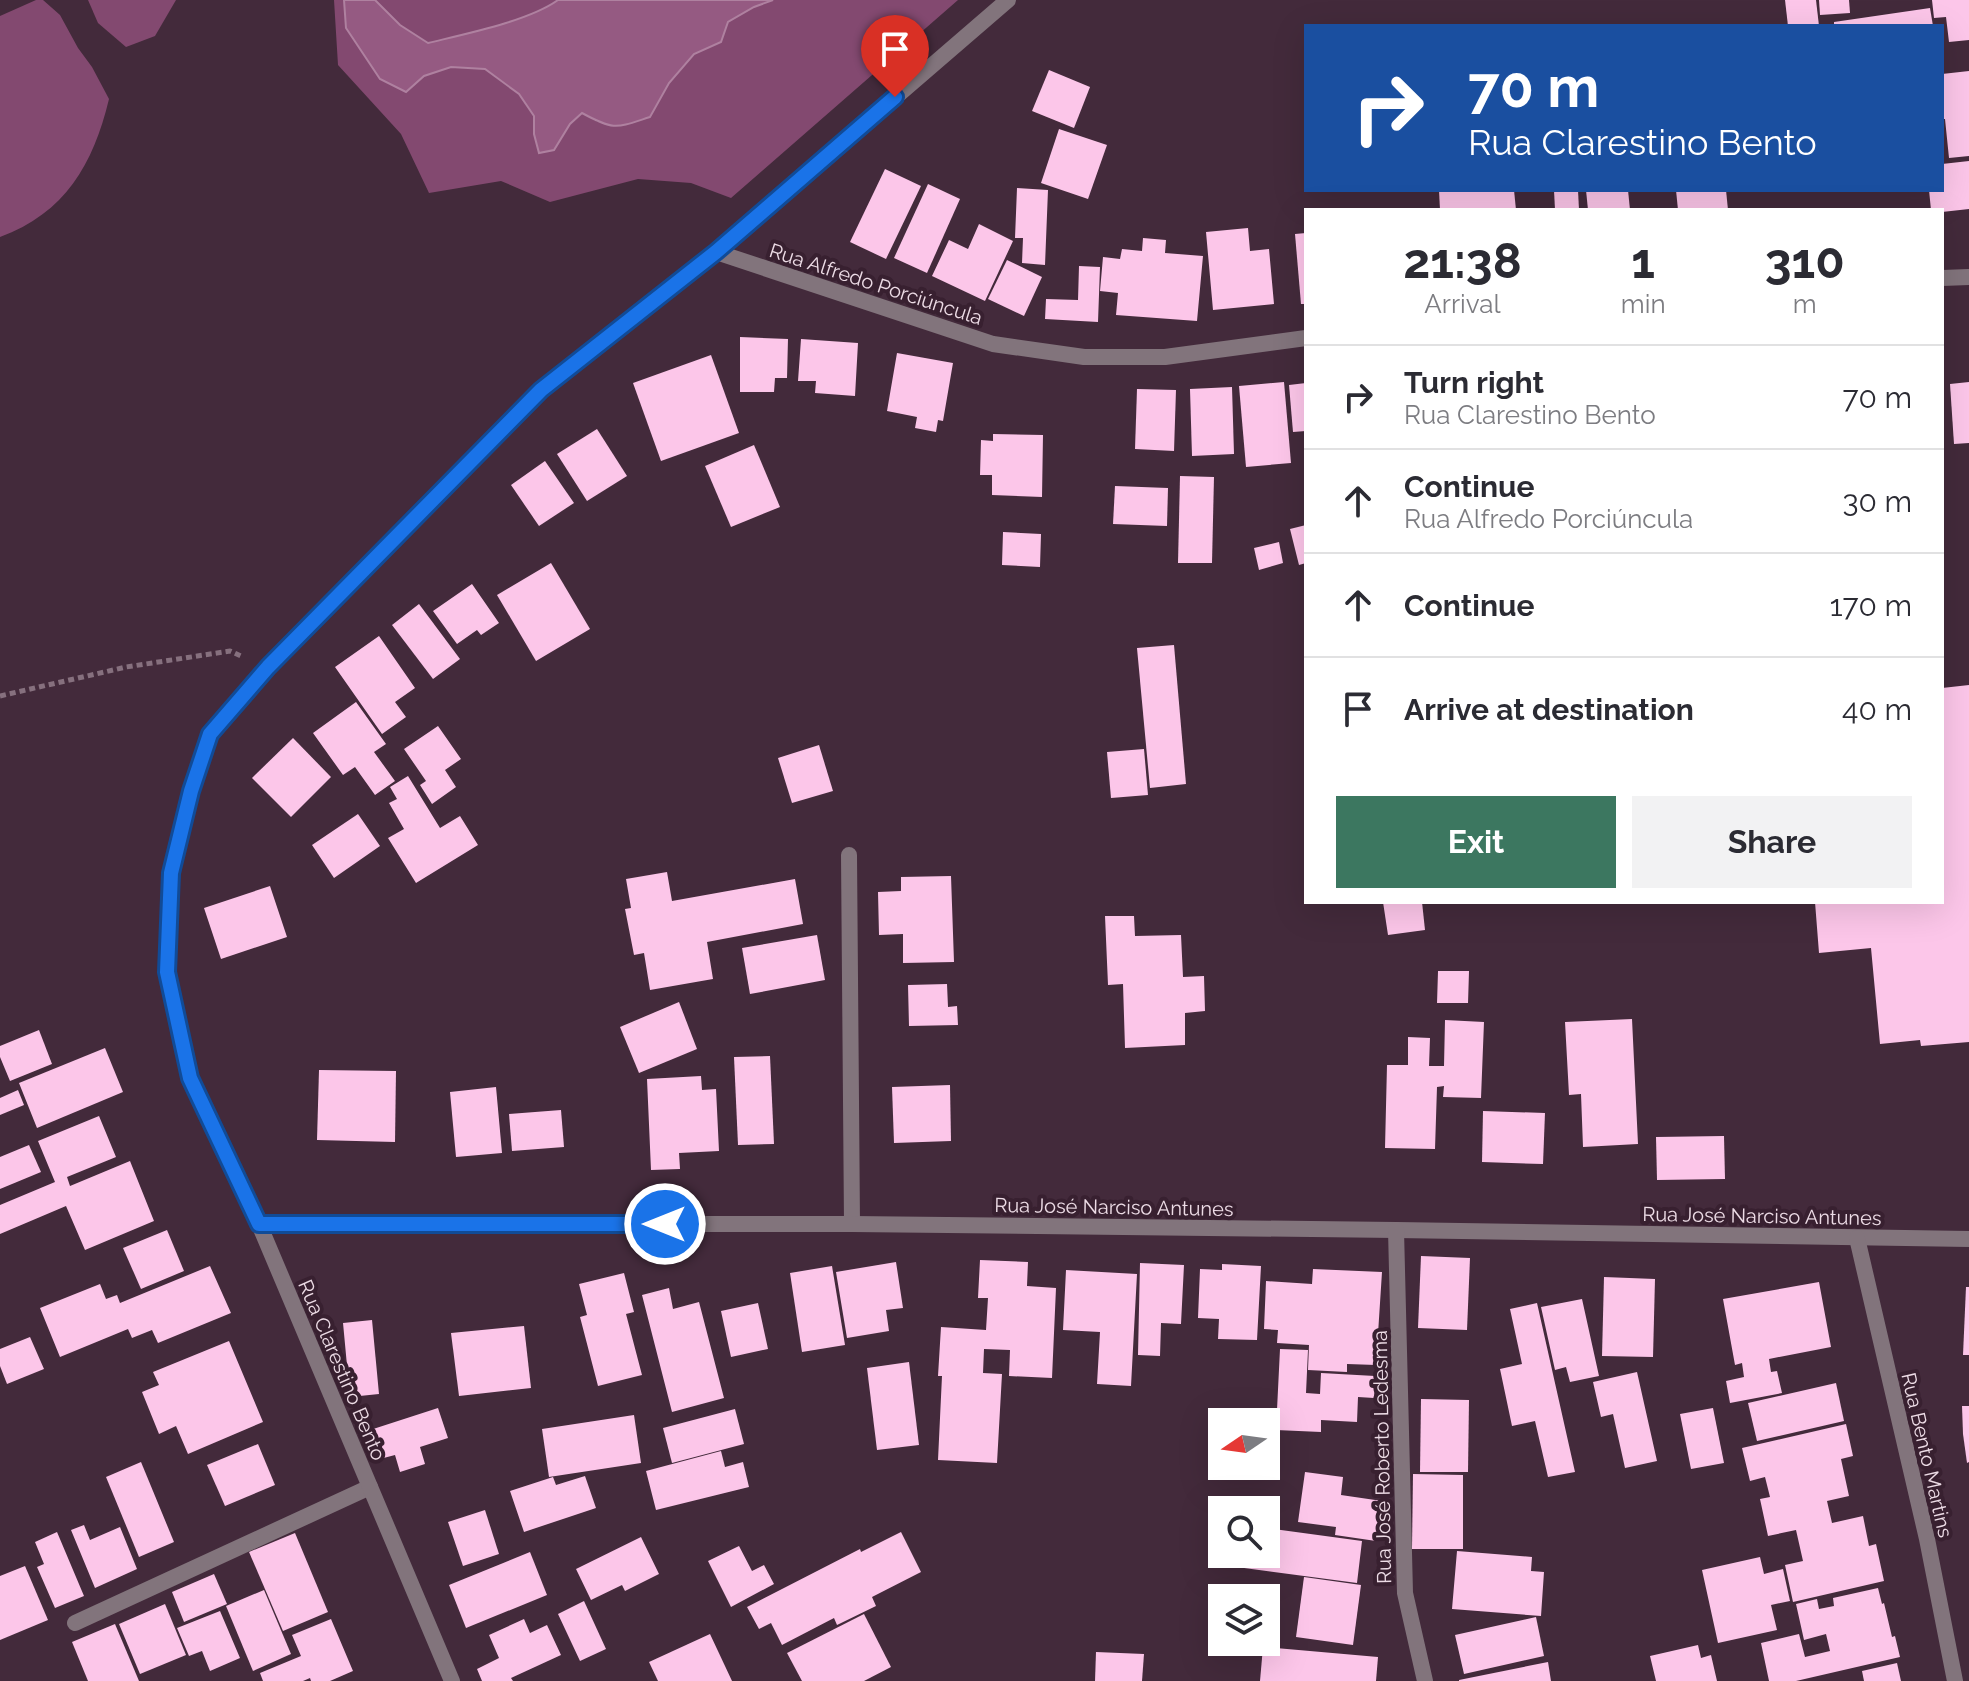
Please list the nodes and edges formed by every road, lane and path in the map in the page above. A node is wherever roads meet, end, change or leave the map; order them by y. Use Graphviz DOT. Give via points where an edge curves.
graph roads {
  1 [pos="1008,0"];
  2 [pos="716,252"];
  3 [pos="1969,277"];
  4 [pos="1944,278"];
  5 [pos="1304,338"];
  6 [pos="268,667"];
  7 [pos="0,696"];
  8 [pos="849,855"];
  9 [pos="259,1224"];
  10 [pos="852,1224"];
  11 [pos="1396,1230"];
  12 [pos="1857,1238"];
  13 [pos="1969,1239"];
  14 [pos="370,1487"];
  15 [pos="75,1623"];
  16 [pos="452,1681"];
  17 [pos="1425,1681"];
  18 [pos="1955,1681"];
  1 -- 2 [label="street"];
  2 -- 5 [label="street, Rua Alfredo Porciúncula" via="993,344 1084,357 1165,357"];
  2 -- 6 [label="street" via="541,390"];
  3 -- 4 [label="street"];
  6 -- 7 [label="path" via="230,651 126,667"];
  6 -- 9 [label="street, Rua Clarestino Bento" via="210,734 191,791 171,873 167,972 190,1078"];
  8 -- 10 [label="street"];
  9 -- 10 [label="street, Rua José Narciso Antunes"];
  9 -- 14 [label="street, Rua Clarestino Bento"];
  10 -- 11 [label="street, Rua José Narciso Antunes"];
  11 -- 12 [label="street, Rua José Narciso Antunes"];
  11 -- 17 [label="street, Rua José Roberto Ledesma" via="1405,1593"];
  12 -- 13 [label="street, Rua José Narciso Antunes"];
  12 -- 18 [label="street, Rua Bento Martins"];
  14 -- 15 [label="street"];
  14 -- 16 [label="street, Rua Clarestino Bento"];
}
